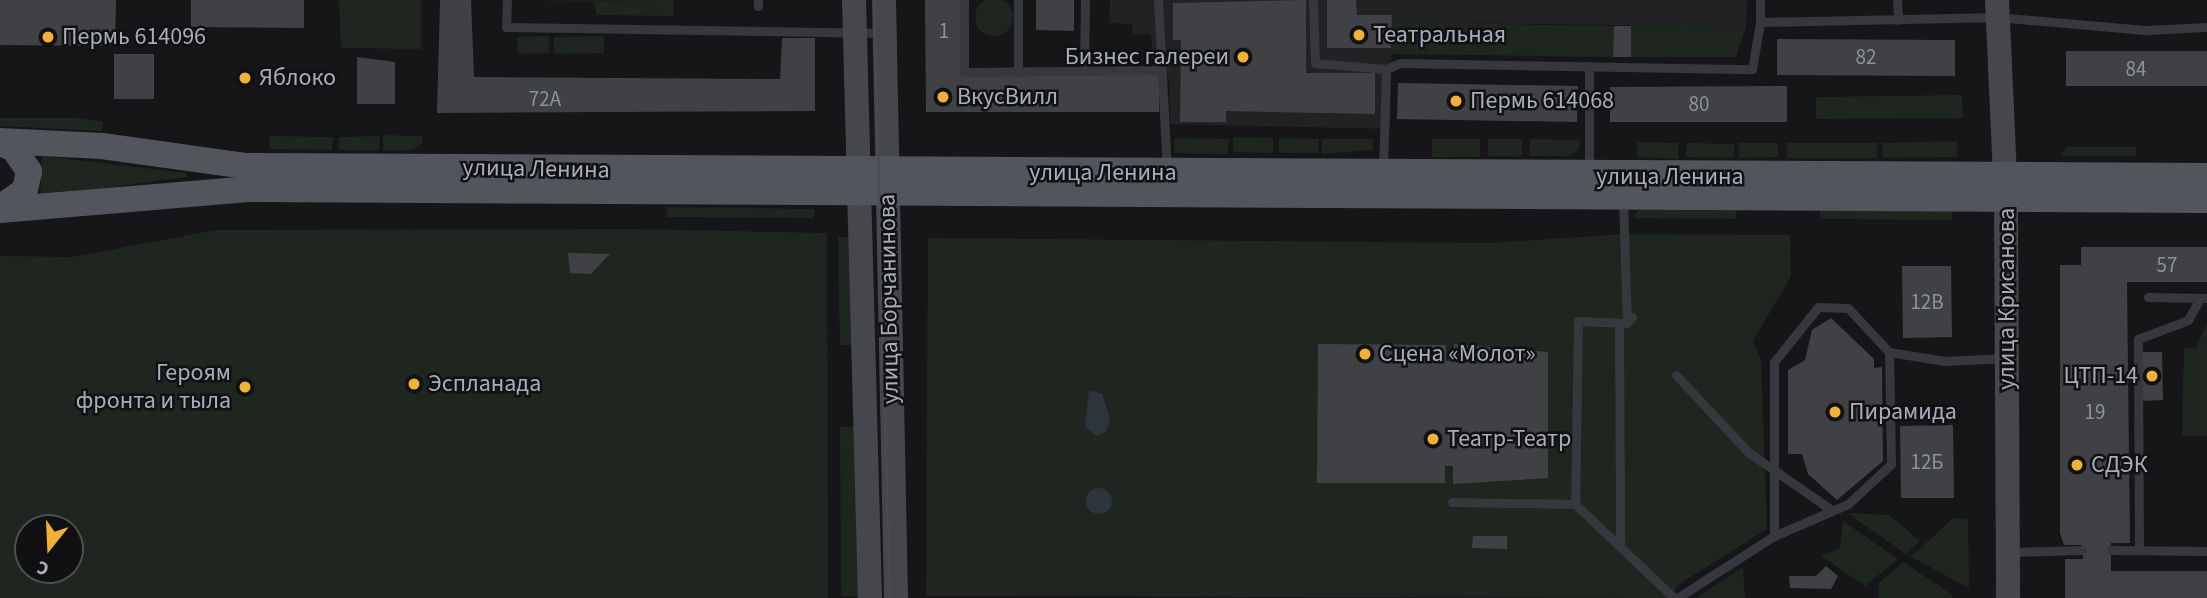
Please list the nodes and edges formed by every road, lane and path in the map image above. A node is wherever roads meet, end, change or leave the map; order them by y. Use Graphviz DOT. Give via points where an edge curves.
graph roads {
  1 [pos="507,0"];
  2 [pos="854,0"];
  3 [pos="884,0"];
  4 [pos="964,0"];
  5 [pos="1018,0"];
  6 [pos="1085,0"];
  7 [pos="1158,0"];
  8 [pos="1312,0"];
  9 [pos="1760,0"];
  10 [pos="1897,0"];
  11 [pos="1997,8"];
  12 [pos="1898,20"];
  13 [pos="1760,22"];
  14 [pos="2207,27"];
  15 [pos="855,33"];
  16 [pos="885,33"];
  17 [pos="1589,66"];
  18 [pos="1386,69"];
  19 [pos="1159,70"];
  20 [pos="1084,71"];
  21 [pos="1018,72"];
  22 [pos="0,142"];
  23 [pos="1167,174"];
  24 [pos="1383,174"];
  25 [pos="2207,176"];
  26 [pos="1589,177"];
  27 [pos="860,183"];
  28 [pos="888,183"];
  29 [pos="2006,189"];
  30 [pos="1623,197"];
  31 [pos="2207,200"];
  32 [pos="0,209"];
  33 [pos="2148,298"];
  34 [pos="2203,298"];
  35 [pos="1626,321"];
  36 [pos="1889,352"];
  37 [pos="2007,358"];
  38 [pos="1676,375"];
  39 [pos="1774,468"];
  40 [pos="1452,502"];
  41 [pos="1575,504"];
  42 [pos="1833,512"];
  43 [pos="1774,536"];
  44 [pos="1620,542"];
  45 [pos="2082,550"];
  46 [pos="2111,550"];
  47 [pos="2138,550"];
  48 [pos="2207,551"];
  49 [pos="2008,552"];
  50 [pos="870,598"];
  51 [pos="896,598"];
  52 [pos="1676,598"];
  53 [pos="2008,598"];
  1 -- 15 [label="lane" via="506,27"];
  2 -- 15 [label="main road, улица Борчанинова"];
  3 -- 16 [label="main road, улица Борчанинова"];
  4 -- 21 [label="lane" via="964,72"];
  5 -- 21 [label="lane"];
  6 -- 20 [label="lane"];
  7 -- 19 [label="lane"];
  8 -- 18 [label="lane" via="1315,63"];
  9 -- 13 [label="lane"];
  10 -- 12 [label="lane"];
  11 -- 12 [label="lane"];
  11 -- 14 [label="lane" via="2147,30"];
  11 -- 29 [label="main road, улица Крисанова"];
  12 -- 13 [label="lane"];
  13 -- 17 [label="lane" via="1752,69"];
  15 -- 16 [label="lane"];
  15 -- 27 [label="main road, улица Борчанинова"];
  16 -- 28 [label="main road, улица Борчанинова"];
  17 -- 18 [label="lane" via="1400,64"];
  17 -- 26 [label="lane"];
  18 -- 24 [label="lane"];
  19 -- 20 [label="lane"];
  19 -- 23 [label="lane"];
  20 -- 21 [label="lane"];
  22 -- 27 [label="main road, улица Ленина" via="103,146 247,166"];
  22 -- 32 [label="main road, улица Ленина" via="14,149 29,171 20,196"];
  23 -- 24 [label="main road, улица Ленина"];
  23 -- 28 [label="main road, улица Ленина"];
  24 -- 26 [label="main road, улица Ленина"];
  25 -- 29 [label="main road, улица Ленина"];
  26 -- 29 [label="main road, улица Ленина"];
  27 -- 28 [label="main road, улица Ленина"];
  27 -- 32 [label="main road, улица Ленина" via="251,189"];
  27 -- 50 [label="main road, улица Борчанинова"];
  28 -- 30 [label="main road, улица Ленина"];
  28 -- 51 [label="main road, улица Борчанинова"];
  29 -- 30 [label="main road, улица Ленина"];
  29 -- 31 [label="main road, улица Ленина"];
  29 -- 37 [label="main road, улица Крисанова"];
  30 -- 35 [label="lane"];
  33 -- 34 [label="lane"];
  34 -- 47 [label="lane" via="2188,320 2138,339"];
  35 -- 41 [label="lane" via="1578,321"];
  35 -- 44 [label="lane"];
  36 -- 37 [label="lane" via="1945,361"];
  36 -- 39 [label="lane" via="1848,309 1818,307 1774,362"];
  36 -- 42 [label="lane" via="1891,464"];
  37 -- 49 [label="main road, улица Крисанова"];
  38 -- 39 [label="lane" via="1748,452"];
  39 -- 42 [label="lane"];
  39 -- 43 [label="lane"];
  40 -- 41 [label="lane"];
  41 -- 44 [label="lane"];
  42 -- 43 [label="lane"];
  43 -- 52 [label="lane"];
  44 -- 52 [label="lane"];
  45 -- 49 [label="lane"];
  46 -- 47 [label="lane"];
  47 -- 48 [label="lane"];
  49 -- 53 [label="main road, улица Крисанова"];
}
